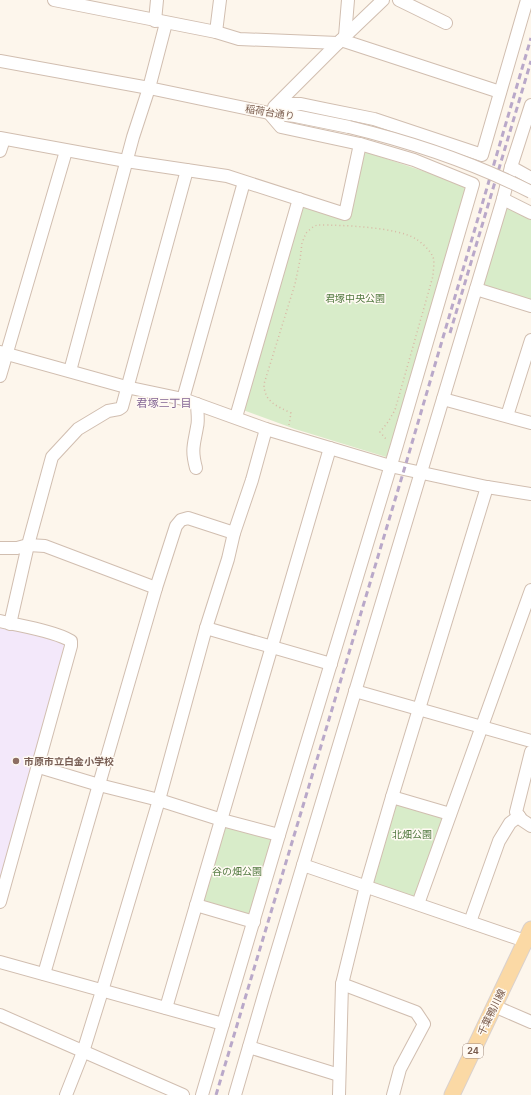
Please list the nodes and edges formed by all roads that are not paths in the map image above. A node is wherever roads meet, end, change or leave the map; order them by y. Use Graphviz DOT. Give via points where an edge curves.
graph roads {
  1 [pos="54,0"];
  2 [pos="157,0"];
  3 [pos="220,0"];
  4 [pos="348,0"];
  5 [pos="383,0"];
  6 [pos="399,0"];
  7 [pos="527,0"];
  8 [pos="160,22"];
  9 [pos="446,23"];
  10 [pos="216,32"];
  11 [pos="341,40"];
  12 [pos="0,61"];
  13 [pos="149,88"];
  14 [pos="500,92"];
  15 [pos="531,105"];
  16 [pos="269,113"];
  17 [pos="2,139"];
  18 [pos="360,144"];
  19 [pos="0,151"];
  20 [pos="66,151"];
  21 [pos="126,162"];
  22 [pos="511,167"];
  23 [pos="187,170"];
  24 [pos="531,178"];
  25 [pos="244,182"];
  26 [pos="531,192"];
  27 [pos="299,199"];
  28 [pos="503,199"];
  29 [pos="531,213"];
  30 [pos="476,289"];
  31 [pos="531,306"];
  32 [pos="531,340"];
  33 [pos="3,353"];
  34 [pos="70,371"];
  35 [pos="0,376"];
  36 [pos="126,387"];
  37 [pos="443,399"];
  38 [pos="183,400"];
  39 [pos="197,404"];
  40 [pos="507,416"];
  41 [pos="236,417"];
  42 [pos="531,423"];
  43 [pos="266,429"];
  44 [pos="330,448"];
  45 [pos="390,466"];
  46 [pos="196,468"];
  47 [pos="421,473"];
  48 [pos="487,487"];
  49 [pos="531,494"];
  50 [pos="234,533"];
  51 [pos="28,545"];
  52 [pos="0,548"];
  53 [pos="156,588"];
  54 [pos="531,591"];
  55 [pos="5,622"];
  56 [pos="206,628"];
  57 [pos="272,646"];
  58 [pos="331,664"];
  59 [pos="355,691"];
  60 [pos="420,709"];
  61 [pos="482,727"];
  62 [pos="531,741"];
  63 [pos="531,752"];
  64 [pos="39,767"];
  65 [pos="99,785"];
  66 [pos="392,797"];
  67 [pos="159,800"];
  68 [pos="450,814"];
  69 [pos="519,816"];
  70 [pos="222,820"];
  71 [pos="531,826"];
  72 [pos="279,835"];
  73 [pos="303,865"];
  74 [pos="366,886"];
  75 [pos="0,902"];
  76 [pos="418,904"];
  77 [pos="196,905"];
  78 [pos="254,922"];
  79 [pos="470,922"];
  80 [pos="527,944"];
  81 [pos="0,962"];
  82 [pos="44,974"];
  83 [pos="342,984"];
  84 [pos="102,991"];
  85 [pos="494,1006"];
  86 [pos="166,1008"];
  87 [pos="0,1015"];
  88 [pos="531,1022"];
  89 [pos="223,1024"];
  90 [pos="249,1047"];
  91 [pos="83,1052"];
  92 [pos="339,1075"];
  93 [pos="66,1095"];
  94 [pos="183,1095"];
  95 [pos="202,1095"];
  96 [pos="235,1095"];
  97 [pos="339,1095"];
  98 [pos="393,1095"];
  99 [pos="452,1095"];
  1 -- 8 [label="street"];
  2 -- 8 [label="street"];
  3 -- 10 [label="street"];
  4 -- 11 [label="street"];
  5 -- 11 [label="street"];
  6 -- 9 [label="street"];
  7 -- 14 [label="street"];
  8 -- 10 [label="street"];
  8 -- 13 [label="street"];
  10 -- 11 [label="street" via="239,40"];
  11 -- 14 [label="street"];
  11 -- 16 [label="street"];
  12 -- 13 [label="street, 稲荷台通り"];
  13 -- 16 [label="street, 稲荷台通り"];
  13 -- 21 [label="street"];
  14 -- 16 [label="street" via="482,155 374,119 317,107 289,104"];
  15 -- 22 [label="street"];
  16 -- 18 [label="street" via="281,127"];
  16 -- 26 [label="street, 稲荷台通り, bridge" via="349,127 393,139 443,155"];
  17 -- 19 [label="street"];
  17 -- 20 [label="street"];
  18 -- 27 [label="street" via="345,214"];
  18 -- 45 [label="street" via="414,160 473,184"];
  20 -- 21 [label="street"];
  20 -- 33 [label="street"];
  21 -- 23 [label="street"];
  21 -- 34 [label="street"];
  22 -- 24 [label="street"];
  22 -- 28 [label="street"];
  23 -- 25 [label="street" via="227,176"];
  23 -- 36 [label="street"];
  25 -- 27 [label="street"];
  25 -- 38 [label="street"];
  27 -- 41 [label="street"];
  28 -- 29 [label="street"];
  28 -- 30 [label="street"];
  30 -- 31 [label="street"];
  30 -- 37 [label="street"];
  32 -- 40 [label="street"];
  33 -- 34 [label="street"];
  33 -- 35 [label="street"];
  34 -- 36 [label="street"];
  36 -- 38 [label="street"];
  36 -- 51 [label="street" via="122,407 108,411 78,429 52,457"];
  37 -- 40 [label="street"];
  37 -- 47 [label="street"];
  38 -- 39 [label="street"];
  39 -- 41 [label="street"];
  39 -- 46 [label="street" via="198,426 192,455"];
  40 -- 42 [label="street"];
  41 -- 43 [label="street"];
  43 -- 44 [label="street"];
  43 -- 50 [label="street"];
  44 -- 45 [label="street"];
  44 -- 57 [label="street"];
  45 -- 47 [label="street"];
  45 -- 58 [label="street"];
  47 -- 48 [label="street"];
  47 -- 59 [label="street"];
  48 -- 49 [label="street"];
  48 -- 60 [label="street"];
  50 -- 53 [label="street" via="188,518 181,520 176,526"];
  50 -- 56 [label="street"];
  51 -- 52 [label="street"];
  51 -- 53 [label="street" via="45,546"];
  51 -- 55 [label="street"];
  53 -- 65 [label="street"];
  54 -- 61 [label="street"];
  55 -- 64 [label="street" via="71,641"];
  56 -- 57 [label="street"];
  56 -- 67 [label="street"];
  57 -- 58 [label="street"];
  57 -- 70 [label="street"];
  58 -- 72 [label="street"];
  59 -- 60 [label="street"];
  59 -- 73 [label="street"];
  60 -- 61 [label="street"];
  60 -- 66 [label="street"];
  61 -- 62 [label="street"];
  61 -- 68 [label="street"];
  63 -- 69 [label="street" via="517,804 516,812"];
  64 -- 65 [label="street"];
  64 -- 75 [label="street"];
  65 -- 67 [label="street"];
  65 -- 82 [label="street"];
  66 -- 68 [label="street"];
  66 -- 74 [label="street"];
  67 -- 70 [label="street"];
  67 -- 84 [label="street"];
  68 -- 76 [label="street"];
  69 -- 71 [label="street"];
  69 -- 79 [label="street" via="510,822 499,841"];
  70 -- 72 [label="street"];
  70 -- 77 [label="street"];
  72 -- 78 [label="street"];
  73 -- 74 [label="street"];
  73 -- 90 [label="street"];
  74 -- 76 [label="street"];
  74 -- 83 [label="street"];
  76 -- 79 [label="street"];
  77 -- 78 [label="street"];
  77 -- 86 [label="street"];
  78 -- 89 [label="street"];
  79 -- 80 [label="street"];
  80 -- 85 [label="main road, 千葉鴨川線 / 24"];
  81 -- 82 [label="street"];
  82 -- 84 [label="street"];
  83 -- 92 [label="street"];
  83 -- 98 [label="street" via="416,1012 424,1024 400,1069"];
  84 -- 86 [label="street"];
  84 -- 91 [label="street"];
  85 -- 88 [label="street"];
  85 -- 99 [label="main road, 千葉鴨川線 / 24"];
  86 -- 89 [label="street"];
  87 -- 91 [label="street"];
  89 -- 95 [label="street"];
  90 -- 92 [label="street"];
  90 -- 96 [label="street"];
  91 -- 93 [label="street"];
  91 -- 94 [label="street"];
  92 -- 97 [label="street"];
}
